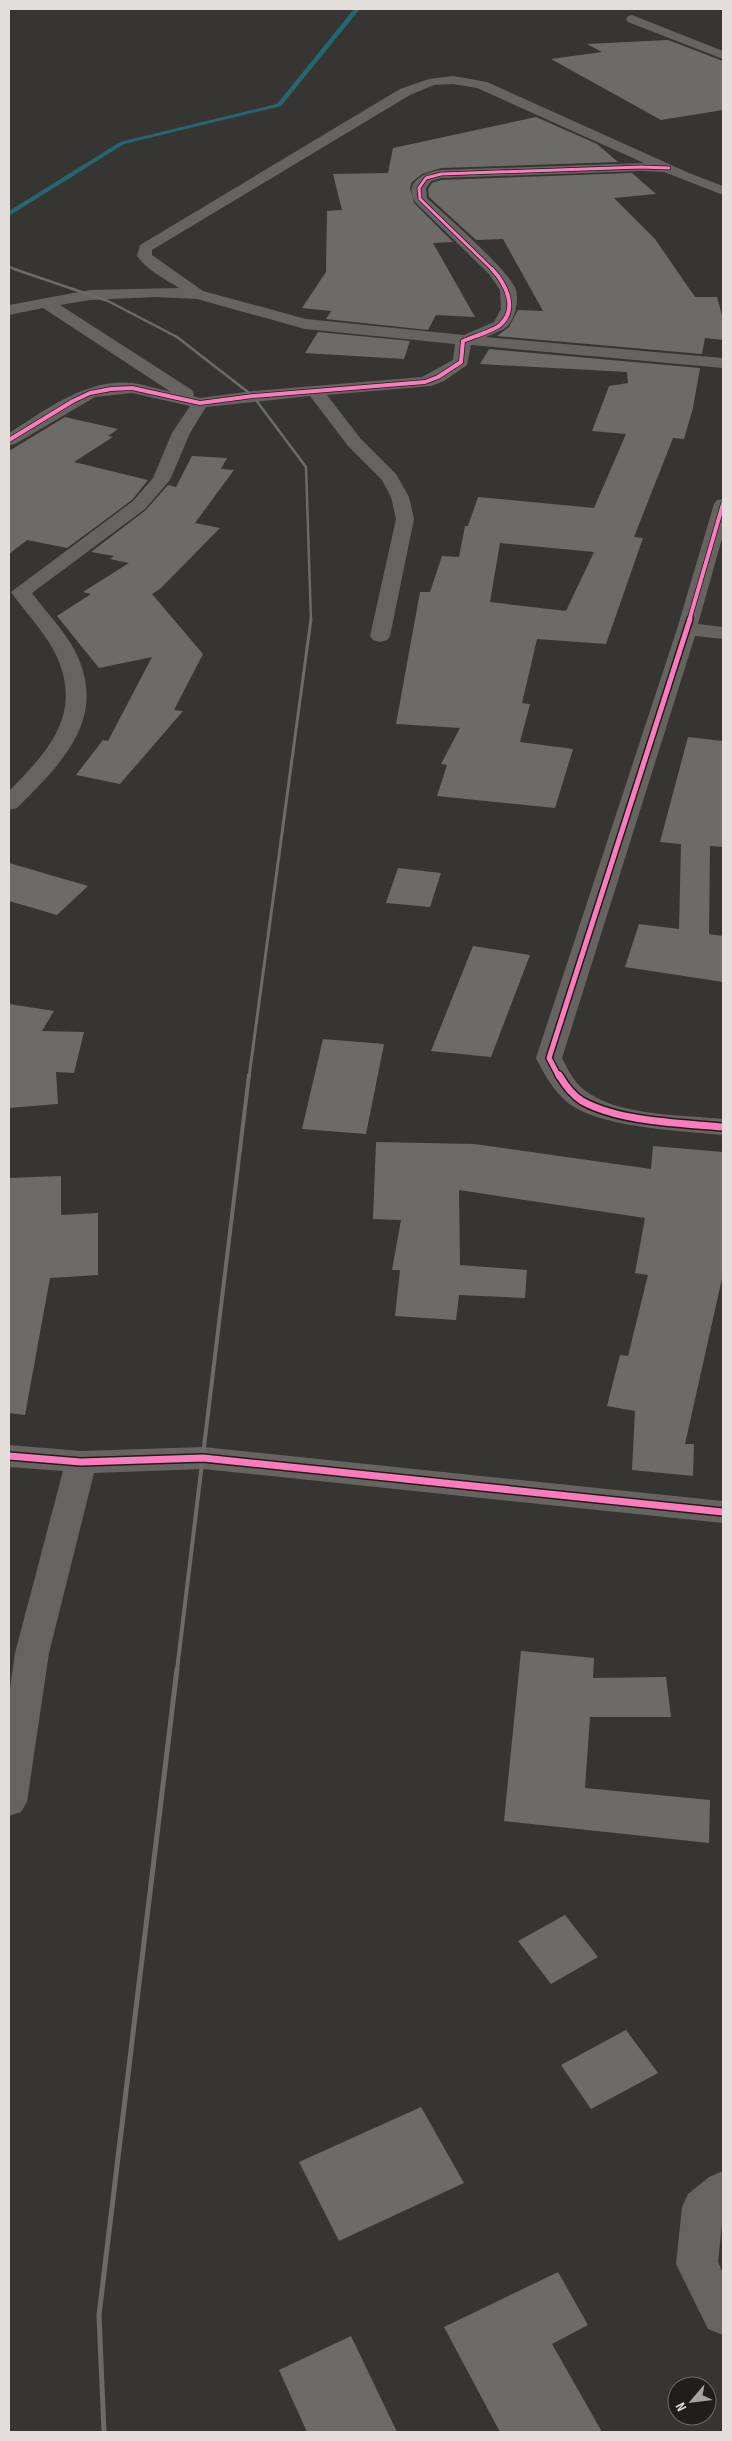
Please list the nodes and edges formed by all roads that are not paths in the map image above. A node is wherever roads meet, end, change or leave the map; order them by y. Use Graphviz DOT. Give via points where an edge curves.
graph roads {
  1 [pos="632,19"];
  2 [pos="723,56"];
  3 [pos="669,168"];
  4 [pos="723,191"];
  5 [pos="198,294"];
  6 [pos="44,302"];
  7 [pos="9,310"];
  8 [pos="463,341"];
  9 [pos="723,363"];
  10 [pos="315,391"];
  11 [pos="200,404"];
  12 [pos="9,440"];
  13 [pos="723,504"];
  14 [pos="15,596"];
  15 [pos="687,629"];
  16 [pos="723,633"];
  17 [pos="380,636"];
  18 [pos="9,803"];
  19 [pos="723,1127"];
  20 [pos="9,1456"];
  21 [pos="81,1462"];
  22 [pos="723,1512"];
  23 [pos="9,1802"];
  24 [pos="723,2190"];
  25 [pos="723,2315"];
  1 -- 2 [label="street"];
  3 -- 4 [label="street"];
  3 -- 5 [label="street" via="482,86 458,79 430,82 397,97 144,248 144,256 152,264"];
  3 -- 8 [label="street" via="441,174 421,179 420,199 494,270 508,290 510,309 500,325"];
  5 -- 6 [label="street" via="90,295"];
  5 -- 8 [label="street" via="305,324"];
  6 -- 7 [label="street"];
  6 -- 11 [label="street"];
  8 -- 9 [label="street"];
  8 -- 10 [label="street" via="461,362 438,378 408,384"];
  10 -- 11 [label="street"];
  10 -- 17 [label="street" via="354,442 390,478 400,497 405,519"];
  11 -- 12 [label="street" via="132,388 111,389 73,401"];
  11 -- 14 [label="street" via="182,433 161,480 139,505"];
  13 -- 15 [label="street"];
  14 -- 18 [label="street" via="65,652 76,679 77,707 69,735 42,770"];
  15 -- 16 [label="street"];
  15 -- 19 [label="street" via="549,1058 562,1083 582,1100 616,1113"];
  20 -- 21 [label="street"];
  21 -- 22 [label="street" via="203,1458"];
  21 -- 23 [label="street" via="32,1653"];
  24 -- 25 [label="street" via="702,2207 697,2264"];
}
